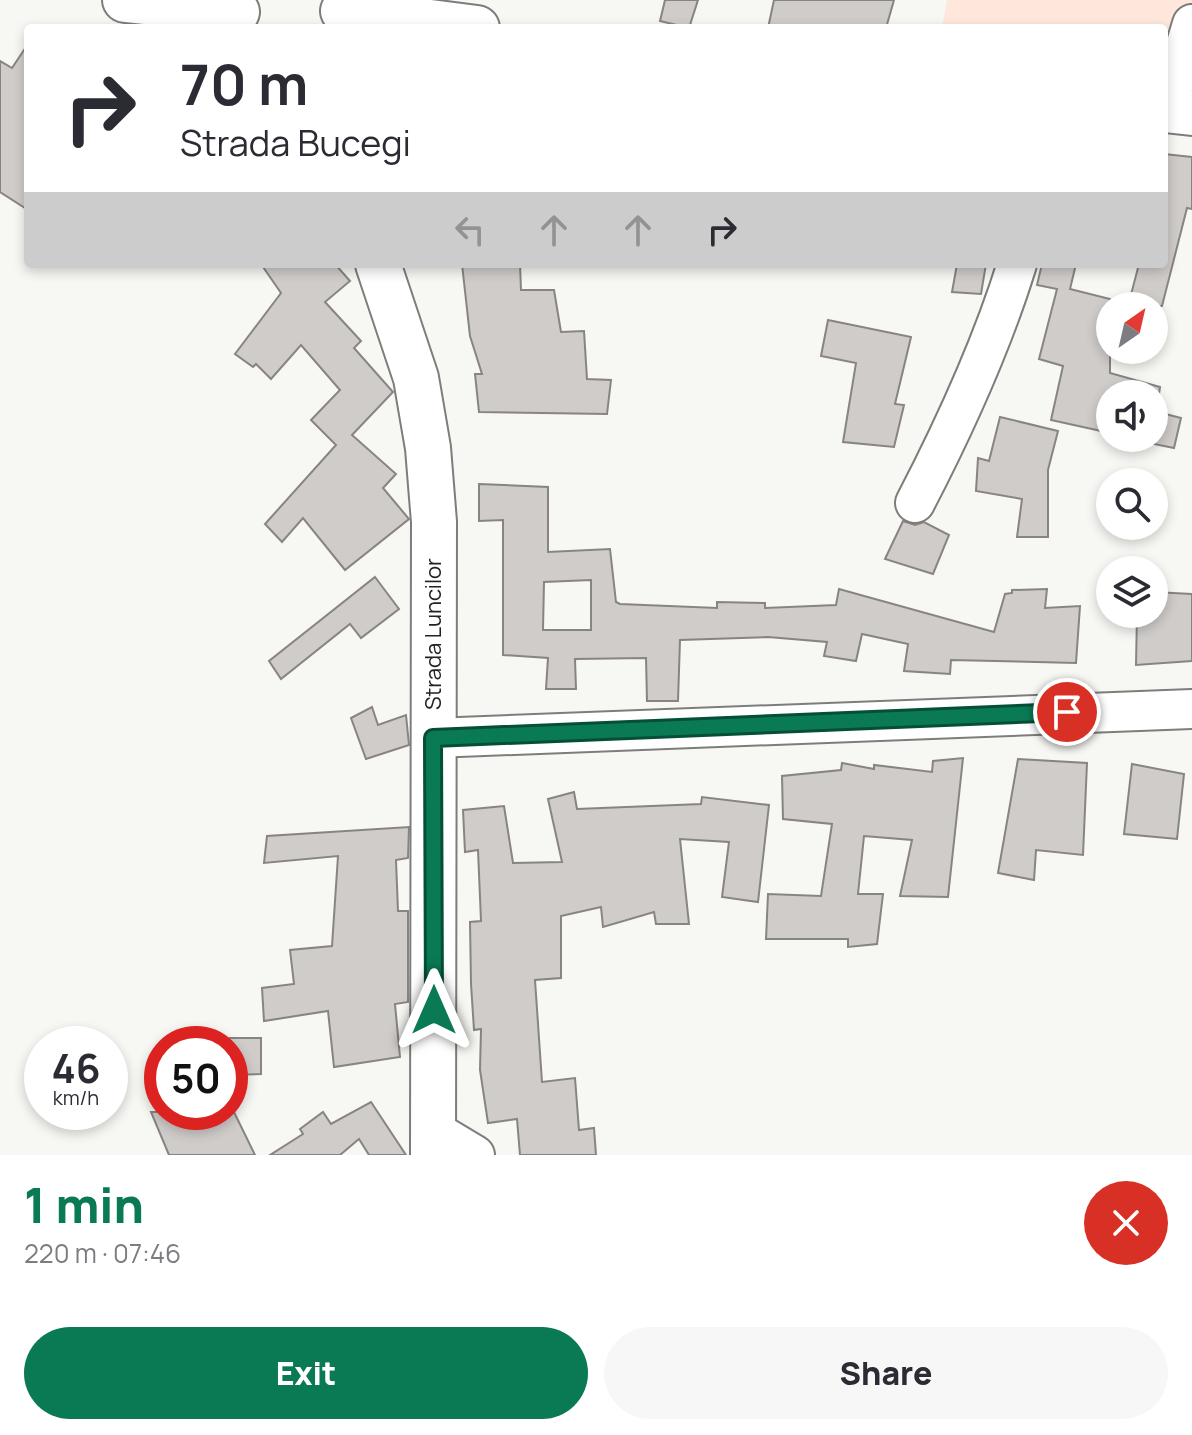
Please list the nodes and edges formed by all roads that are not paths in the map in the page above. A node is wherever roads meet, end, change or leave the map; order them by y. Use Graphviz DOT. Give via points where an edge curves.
graph roads {
  1 [pos="125,0"];
  2 [pos="239,13"];
  3 [pos="342,13"];
  4 [pos="441,24"];
  5 [pos="1192,24"];
  6 [pos="1174,111"];
  7 [pos="379,268"];
  8 [pos="1016,268"];
  9 [pos="915,503"];
  10 [pos="1192,709"];
  11 [pos="433,738"];
  12 [pos="434,1143"];
  13 [pos="475,1155"];
  1 -- 2 [label="main road"];
  3 -- 4 [label="main road"];
  5 -- 6 [label="street"];
  7 -- 11 [label="main road, Strada Luncilor" via="416,378 428,448 434,522"];
  8 -- 9 [label="street" via="956,423"];
  10 -- 11 [label="street"];
  11 -- 12 [label="main road, Strada Luncilor"];
  12 -- 13 [label="street"];
}
